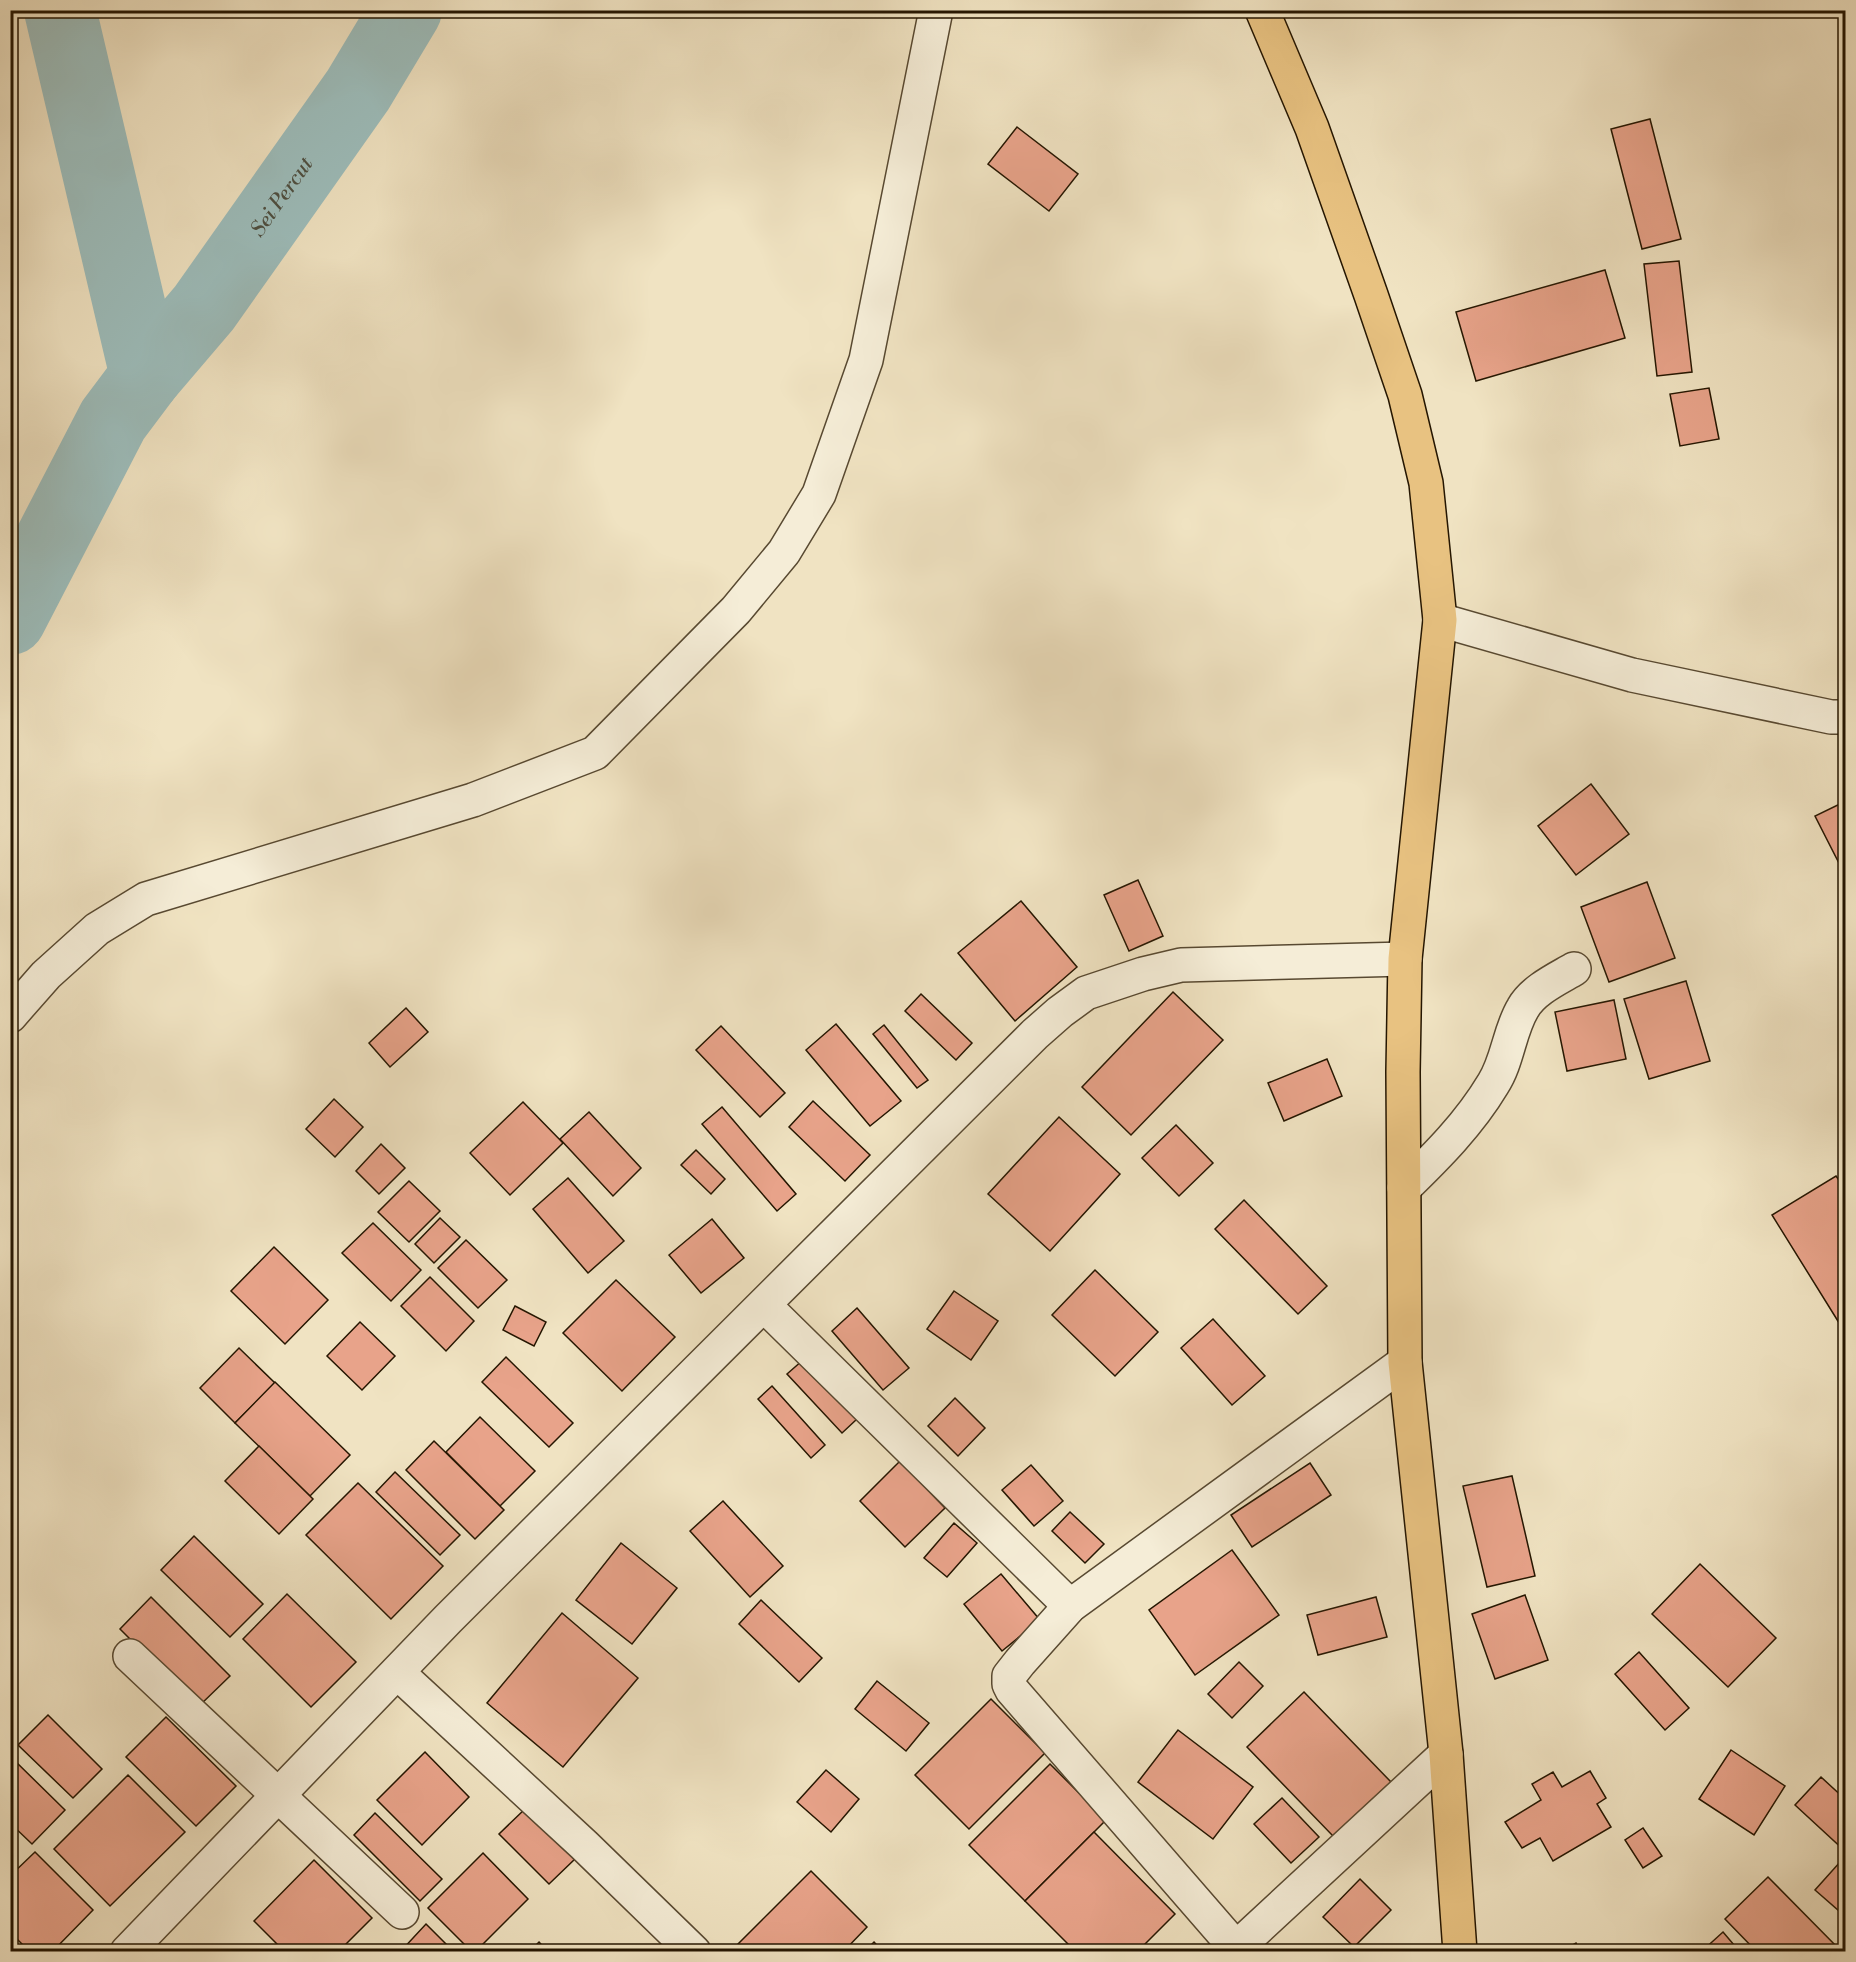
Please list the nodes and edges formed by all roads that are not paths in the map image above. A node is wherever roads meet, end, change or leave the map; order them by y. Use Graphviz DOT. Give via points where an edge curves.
graph roads {
  1 [pos="936,10"];
  2 [pos="1262,10"];
  3 [pos="1440,620"];
  4 [pos="1845,717"];
  5 [pos="1405,959"];
  6 [pos="1574,969"];
  7 [pos="10,1016"];
  8 [pos="1404,1188"];
  9 [pos="764,1305"];
  10 [pos="1405,1362"];
  11 [pos="1070,1606"];
  12 [pos="130,1656"];
  13 [pos="398,1673"];
  14 [pos="1446,1755"];
  15 [pos="278,1794"];
  16 [pos="402,1912"];
  17 [pos="1234,1950"];
  18 [pos="126,1952"];
  19 [pos="694,1952"];
  20 [pos="1460,1952"];
  1 -- 7 [label="street" via="866,360 819,494 784,552 736,610 595,753 473,800 146,899 97,930 46,975"];
  2 -- 3 [label="main road" via="1312,128 1405,395 1426,483"];
  3 -- 4 [label="street" via="1632,675"];
  3 -- 5 [label="main road"];
  5 -- 8 [label="main road"];
  5 -- 9 [label="street" via="1181,965 1086,993 1035,1034"];
  6 -- 8 [label="street" via="1524,1006 1495,1082 1471,1117"];
  8 -- 10 [label="main road"];
  9 -- 11 [label="street"];
  9 -- 13 [label="street"];
  10 -- 11 [label="street"];
  10 -- 14 [label="main road"];
  11 -- 17 [label="street" via="1020,1662 1009,1684"];
  12 -- 15 [label="street"];
  13 -- 15 [label="street"];
  13 -- 19 [label="street"];
  14 -- 17 [label="street"];
  14 -- 20 [label="main road"];
  15 -- 16 [label="street"];
  15 -- 18 [label="street"];
}
